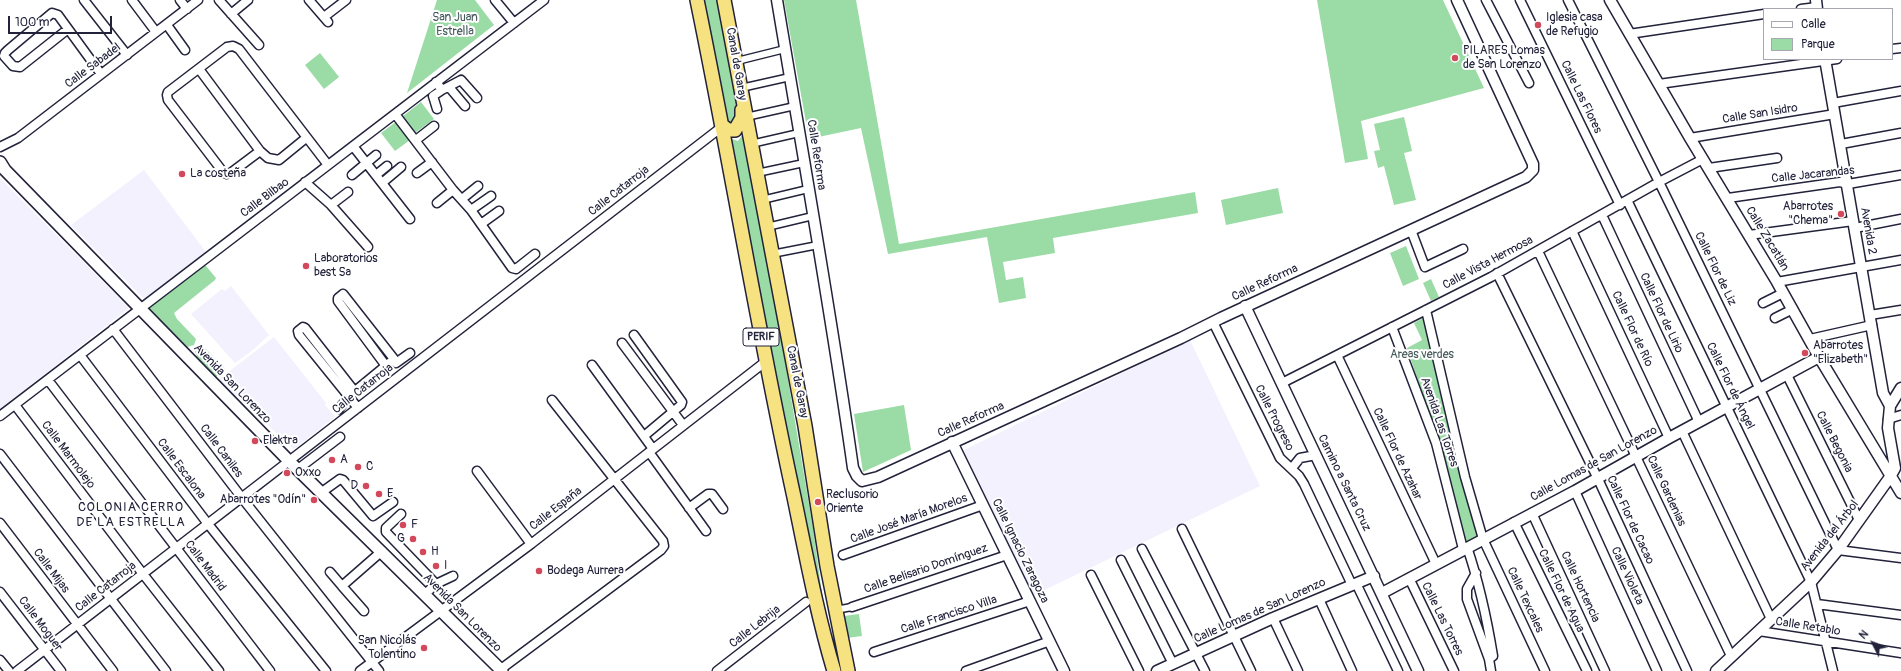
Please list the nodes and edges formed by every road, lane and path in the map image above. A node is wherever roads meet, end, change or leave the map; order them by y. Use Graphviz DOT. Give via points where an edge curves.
graph roads {
  1 [pos="84,0"];
  2 [pos="132,0"];
  3 [pos="180,0"];
  4 [pos="198,0"];
  5 [pos="248,0"];
  6 [pos="309,0"];
  7 [pos="346,0"];
  8 [pos="495,0"];
  9 [pos="528,0"];
  10 [pos="544,0"];
  11 [pos="697,0"];
  12 [pos="724,0"];
  13 [pos="777,0"];
  14 [pos="1459,0"];
  15 [pos="1486,0"];
  16 [pos="1520,0"];
  17 [pos="1568,0"];
  18 [pos="1610,0"];
  19 [pos="223,1"];
  20 [pos="1817,5"];
  21 [pos="534,8"];
  22 [pos="1805,8"];
  23 [pos="187,9"];
  24 [pos="231,14"];
  25 [pos="1763,14"];
  26 [pos="514,23"];
  27 [pos="167,24"];
  28 [pos="68,29"];
  29 [pos="156,32"];
  30 [pos="1629,34"];
  31 [pos="259,45"];
  32 [pos="185,50"];
  33 [pos="785,50"];
  34 [pos="127,55"];
  35 [pos="1825,60"];
  36 [pos="737,61"];
  37 [pos="199,69"];
  38 [pos="101,74"];
  39 [pos="790,77"];
  40 [pos="436,82"];
  41 [pos="1529,83"];
  42 [pos="1659,84"];
  43 [pos="446,88"];
  44 [pos="741,89"];
  45 [pos="1901,92"];
  46 [pos="477,98"];
  47 [pos="1833,103"];
  48 [pos="465,106"];
  49 [pos="795,106"];
  50 [pos="437,109"];
  51 [pos="395,114"];
  52 [pos="1835,114"];
  53 [pos="746,117"];
  54 [pos="434,126"];
  55 [pos="723,126"];
  56 [pos="799,133"];
  57 [pos="1901,133"];
  58 [pos="306,138"];
  59 [pos="1690,138"];
  60 [pos="416,140"];
  61 [pos="751,144"];
  62 [pos="1840,144"];
  63 [pos="353,146"];
  64 [pos="0,147"];
  65 [pos="260,151"];
  66 [pos="376,155"];
  67 [pos="1777,158"];
  68 [pos="1703,159"];
  69 [pos="0,162"];
  70 [pos="432,162"];
  71 [pos="804,162"];
  72 [pos="366,163"];
  73 [pos="328,165"];
  74 [pos="387,166"];
  75 [pos="401,167"];
  76 [pos="1709,168"];
  77 [pos="417,173"];
  78 [pos="757,173"];
  79 [pos="352,175"];
  80 [pos="376,175"];
  81 [pos="1901,175"];
  82 [pos="305,182"];
  83 [pos="1659,182"];
  84 [pos="382,183"];
  85 [pos="1848,184"];
  86 [pos="478,186"];
  87 [pos="808,189"];
  88 [pos="453,190"];
  89 [pos="348,192"];
  90 [pos="491,196"];
  91 [pos="1728,198"];
  92 [pos="462,199"];
  93 [pos="762,200"];
  94 [pos="1623,202"];
  95 [pos="437,203"];
  96 [pos="331,205"];
  97 [pos="471,210"];
  98 [pos="499,211"];
  99 [pos="1602,215"];
  100 [pos="813,216"];
  101 [pos="410,218"];
  102 [pos="1901,219"];
  103 [pos="481,224"];
  104 [pos="1854,224"];
  105 [pos="767,227"];
  106 [pos="1411,230"];
  107 [pos="1572,231"];
  108 [pos="1749,235"];
  109 [pos="818,245"];
  110 [pos="368,247"];
  111 [pos="1463,249"];
  112 [pos="1538,251"];
  113 [pos="535,254"];
  114 [pos="772,254"];
  115 [pos="1901,260"];
  116 [pos="1861,267"];
  117 [pos="1497,273"];
  118 [pos="1777,282"];
  119 [pos="1783,293"];
  120 [pos="1763,303"];
  121 [pos="1246,306"];
  122 [pos="140,309"];
  123 [pos="1793,309"];
  124 [pos="1426,310"];
  125 [pos="1901,310"];
  126 [pos="1775,318"];
  127 [pos="1871,320"];
  128 [pos="1213,322"];
  129 [pos="1392,327"];
  130 [pos="113,330"];
  131 [pos="634,335"];
  132 [pos="1810,339"];
  133 [pos="622,343"];
  134 [pos="410,353"];
  135 [pos="80,355"];
  136 [pos="1337,356"];
  137 [pos="1819,357"];
  138 [pos="395,361"];
  139 [pos="765,362"];
  140 [pos="592,365"];
  141 [pos="386,366"];
  142 [pos="404,373"];
  143 [pos="1787,375"];
  144 [pos="48,380"];
  145 [pos="1282,384"];
  146 [pos="1901,388"];
  147 [pos="1760,390"];
  148 [pos="352,394"];
  149 [pos="552,400"];
  150 [pos="14,405"];
  151 [pos="1890,406"];
  152 [pos="358,408"];
  153 [pos="1727,408"];
  154 [pos="339,409"];
  155 [pos="673,413"];
  156 [pos="0,416"];
  157 [pos="1901,416"];
  158 [pos="1888,419"];
  159 [pos="1699,422"];
  160 [pos="683,425"];
  161 [pos="1682,431"];
  162 [pos="644,436"];
  163 [pos="340,437"];
  164 [pos="1669,438"];
  165 [pos="952,442"];
  166 [pos="651,450"];
  167 [pos="0,454"];
  168 [pos="1316,455"];
  169 [pos="1637,457"];
  170 [pos="1898,459"];
  171 [pos="289,461"];
  172 [pos="1292,468"];
  173 [pos="298,469"];
  174 [pos="477,471"];
  175 [pos="1890,477"];
  176 [pos="613,479"];
  177 [pos="1598,479"];
  178 [pos="1575,491"];
  179 [pos="322,492"];
  180 [pos="1901,493"];
  181 [pos="242,498"];
  182 [pos="393,502"];
  183 [pos="983,505"];
  184 [pos="689,508"];
  185 [pos="723,509"];
  186 [pos="1532,513"];
  187 [pos="402,514"];
  188 [pos="1859,520"];
  189 [pos="1514,522"];
  190 [pos="0,523"];
  191 [pos="208,524"];
  192 [pos="1182,529"];
  193 [pos="706,531"];
  194 [pos="1483,539"];
  195 [pos="531,544"];
  196 [pos="176,548"];
  197 [pos="1465,548"];
  198 [pos="1142,549"];
  199 [pos="1838,550"];
  200 [pos="382,551"];
  201 [pos="843,555"];
  202 [pos="1007,555"];
  203 [pos="1901,558"];
  204 [pos="1121,560"];
  205 [pos="1436,564"];
  206 [pos="330,572"];
  207 [pos="1476,573"];
  208 [pos="143,574"];
  209 [pos="1091,575"];
  210 [pos="453,576"];
  211 [pos="1374,576"];
  212 [pos="1409,578"];
  213 [pos="1811,582"];
  214 [pos="436,584"];
  215 [pos="1354,584"];
  216 [pos="342,586"];
  217 [pos="0,592"];
  218 [pos="1382,593"];
  219 [pos="425,594"];
  220 [pos="111,599"];
  221 [pos="1319,599"];
  222 [pos="1030,601"];
  223 [pos="806,602"];
  224 [pos="1817,604"];
  225 [pos="852,607"];
  226 [pos="835,610"];
  227 [pos="364,611"];
  228 [pos="442,611"];
  229 [pos="1901,615"];
  230 [pos="1273,618"];
  231 [pos="1771,619"];
  232 [pos="77,625"];
  233 [pos="1759,631"];
  234 [pos="1233,636"];
  235 [pos="1050,641"];
  236 [pos="1827,642"];
  237 [pos="827,648"];
  238 [pos="45,650"];
  239 [pos="874,652"];
  240 [pos="1197,653"];
  241 [pos="1901,653"];
  242 [pos="1731,656"];
  243 [pos="1489,659"];
  244 [pos="0,660"];
  245 [pos="372,662"];
  246 [pos="1173,664"];
  247 [pos="502,670"];
  248 [pos="9,671"];
  249 [pos="17,671"];
  250 [pos="61,671"];
  251 [pos="113,671"];
  252 [pos="166,671"];
  253 [pos="219,671"];
  254 [pos="270,671"];
  255 [pos="326,671"];
  256 [pos="360,671"];
  257 [pos="379,671"];
  258 [pos="718,671"];
  259 [pos="831,671"];
  260 [pos="834,671"];
  261 [pos="848,671"];
  262 [pos="966,671"];
  263 [pos="1064,671"];
  264 [pos="1139,671"];
  265 [pos="1157,671"];
  266 [pos="1205,671"];
  267 [pos="1251,671"];
  268 [pos="1298,671"];
  269 [pos="1352,671"];
  270 [pos="1398,671"];
  271 [pos="1418,671"];
  272 [pos="1454,671"];
  273 [pos="1491,671"];
  274 [pos="1545,671"];
  275 [pos="1587,671"];
  276 [pos="1606,671"];
  277 [pos="1657,671"];
  278 [pos="1687,671"];
  279 [pos="1716,671"];
  280 [pos="1833,671"];
  1 -- 34 [label="street"];
  2 -- 29 [label="street"];
  3 -- 23 [label="street"];
  4 -- 23 [label="street, Calle Sabadel"];
  5 -- 24 [label="street"];
  6 -- 7 [label="street" via="326,20"];
  8 -- 26 [label="street"];
  9 -- 21 [label="street"];
  10 -- 21 [label="street, Calle Bilbao"];
  11 -- 55 [label="highway, Canal de Garay / PERIF"];
  12 -- 36 [label="highway, Canal de Garay / PERIF"];
  13 -- 33 [label="street, Calle Reforma"];
  14 -- 106 [label="street, Calle Reforma" via="1533,164 1533,170 1526,177"];
  15 -- 41 [label="street"];
  16 -- 94 [label="street, Calle Las Flores"];
  17 -- 83 [label="street, Calle Flor de Liz"];
  18 -- 30 [label="street, Calle Zacatlán"];
  19 -- 24 [label="street"];
  20 -- 22 [label="street"];
  21 -- 26 [label="street, Calle Bilbao"];
  23 -- 27 [label="street, Calle Sabadel"];
  24 -- 31 [label="street"];
  25 -- 30 [label="street"];
  26 -- 40 [label="street, Calle Bilbao"];
  27 -- 29 [label="street, Calle Sabadel"];
  27 -- 32 [label="street"];
  28 -- 28 [label="street" via="20,67 13,66 4,56 52,13 58,15"];
  28 -- 38 [label="street"];
  29 -- 34 [label="street, Calle Sabadel"];
  30 -- 42 [label="street, Calle Zacatlán"];
  33 -- 36 [label="street"];
  33 -- 39 [label="street, Calle Reforma"];
  34 -- 38 [label="street, Calle Sabadel"];
  35 -- 42 [label="street"];
  35 -- 47 [label="street, Avenida 2"];
  36 -- 44 [label="highway, Canal de Garay / PERIF"];
  37 -- 58 [label="street" via="227,47 239,49"];
  37 -- 65 [label="street"];
  37 -- 65 [label="street" via="168,92 168,100 223,172 232,172"];
  38 -- 64 [label="street, Calle Sabadel" via="18,138"];
  39 -- 44 [label="street"];
  39 -- 49 [label="street, Calle Reforma"];
  40 -- 43 [label="street"];
  40 -- 51 [label="street, Calle Bilbao"];
  42 -- 59 [label="street, Calle Zacatlán"];
  43 -- 46 [label="street" via="461,80"];
  43 -- 48 [label="street"];
  43 -- 50 [label="street" via="433,96"];
  44 -- 53 [label="highway, Canal de Garay / PERIF"];
  44 -- 55 [label="highway" via="742,118 739,125 735,130 728,130"];
  45 -- 47 [label="street"];
  47 -- 52 [label="street, Avenida 2"];
  49 -- 53 [label="street"];
  49 -- 56 [label="street, Calle Reforma"];
  51 -- 60 [label="street"];
  51 -- 63 [label="street, Calle Bilbao"];
  52 -- 59 [label="street, Calle San Isidro"];
  52 -- 62 [label="street, Avenida 2"];
  53 -- 61 [label="highway, Canal de Garay / PERIF"];
  54 -- 60 [label="street"];
  55 -- 139 [label="highway, Canal de Garay / PERIF"];
  55 -- 142 [label="street, Calle Catarroja"];
  56 -- 61 [label="street"];
  56 -- 71 [label="street, Calle Reforma"];
  57 -- 62 [label="street"];
  58 -- 65 [label="street" via="279,160 268,158"];
  58 -- 73 [label="street"];
  59 -- 68 [label="street, Calle Zacatlán"];
  60 -- 70 [label="street"];
  61 -- 78 [label="highway, Canal de Garay / PERIF"];
  62 -- 85 [label="street, Avenida 2"];
  63 -- 72 [label="street"];
  63 -- 73 [label="street, Calle Bilbao"];
  66 -- 72 [label="street"];
  67 -- 76 [label="street"];
  68 -- 76 [label="street, Calle Zacatlán"];
  68 -- 83 [label="street, Calle Vista Hermosa"];
  69 -- 122 [label="main road, Avenida San Lorenzo"];
  70 -- 77 [label="street"];
  70 -- 88 [label="street"];
  71 -- 78 [label="street"];
  71 -- 87 [label="street, Calle Reforma"];
  72 -- 79 [label="street"];
  72 -- 80 [label="street"];
  73 -- 82 [label="street, Calle Bilbao"];
  74 -- 80 [label="street"];
  75 -- 84 [label="street"];
  76 -- 91 [label="street, Calle Zacatlán"];
  78 -- 93 [label="highway, Canal de Garay / PERIF"];
  80 -- 84 [label="street"];
  81 -- 85 [label="street, Calle Jacarandas"];
  82 -- 96 [label="street"];
  82 -- 122 [label="street, Calle Bilbao"];
  83 -- 94 [label="street, Calle Vista Hermosa"];
  83 -- 147 [label="street, Calle Flor de Liz"];
  84 -- 101 [label="street"];
  85 -- 91 [label="street, Calle Jacarandas" via="1840,182"];
  85 -- 104 [label="street, Avenida 2"];
  86 -- 92 [label="street"];
  87 -- 93 [label="street"];
  87 -- 100 [label="street, Calle Reforma"];
  88 -- 92 [label="street"];
  88 -- 95 [label="street"];
  89 -- 96 [label="street"];
  90 -- 97 [label="street"];
  91 -- 108 [label="street, Calle Zacatlán"];
  92 -- 97 [label="street"];
  93 -- 105 [label="highway, Canal de Garay / PERIF"];
  94 -- 99 [label="street, Calle Vista Hermosa"];
  94 -- 153 [label="street, Calle Flor de Ángel"];
  96 -- 110 [label="street"];
  97 -- 103 [label="street"];
  98 -- 103 [label="street"];
  99 -- 107 [label="street, Calle Vista Hermosa"];
  99 -- 159 [label="street, Calle Flor de Lirio"];
  100 -- 105 [label="street"];
  100 -- 109 [label="street, Calle Reforma"];
  102 -- 104 [label="street"];
  103 -- 113 [label="street" via="514,269"];
  104 -- 108 [label="street"];
  104 -- 116 [label="street, Avenida 2"];
  105 -- 114 [label="highway, Canal de Garay / PERIF"];
  106 -- 111 [label="street" via="1425,267"];
  106 -- 121 [label="street, Calle Reforma"];
  107 -- 112 [label="street, Calle Vista Hermosa"];
  107 -- 164 [label="street, Calle Flor de Río"];
  108 -- 118 [label="street, Calle Zacatlán"];
  109 -- 114 [label="street"];
  109 -- 165 [label="street, Calle Reforma" via="833,325 853,468 857,476 862,481 878,477"];
  112 -- 117 [label="street, Calle Vista Hermosa"];
  112 -- 169 [label="street, Calle Gardenias"];
  114 -- 226 [label="highway, Canal de Garay / PERIF" via="805,426"];
  115 -- 116 [label="street"];
  116 -- 118 [label="street"];
  116 -- 127 [label="street, Avenida 2"];
  117 -- 124 [label="street, Calle Vista Hermosa"];
  117 -- 177 [label="street, Calle Flor de Cacao"];
  118 -- 119 [label="street, Calle Zacatlán"];
  119 -- 120 [label="street"];
  119 -- 123 [label="street, Calle Zacatlán"];
  121 -- 128 [label="street, Calle Reforma"];
  121 -- 145 [label="street, Camino a Santa Cruz"];
  122 -- 130 [label="street, Calle Bilbao"];
  122 -- 171 [label="main road, Avenida San Lorenzo"];
  123 -- 126 [label="street"];
  123 -- 132 [label="street, Calle Zacatlán"];
  124 -- 129 [label="street, Calle Vista Hermosa"];
  124 -- 194 [label="street, Avenida Las Torres"];
  125 -- 127 [label="street"];
  127 -- 132 [label="street"];
  127 -- 151 [label="street, Avenida 2" via="1883,393"];
  128 -- 165 [label="street, Calle Reforma"];
  128 -- 172 [label="street, Calle Progreso" via="1280,458"];
  129 -- 136 [label="street, Calle Vista Hermosa"];
  129 -- 197 [label="street, Avenida Las Torres" via="1436,442"];
  130 -- 135 [label="street, Calle Bilbao"];
  130 -- 181 [label="street, Calle Caniles"];
  131 -- 155 [label="street" via="682,402"];
  132 -- 137 [label="street, Calle Zacatlán"];
  133 -- 155 [label="street"];
  134 -- 138 [label="street"];
  135 -- 144 [label="street, Calle Bilbao"];
  135 -- 191 [label="street, Calle Escalona"];
  136 -- 145 [label="street, Calle Vista Hermosa"];
  136 -- 205 [label="street, Calle Flor de Azahar"];
  137 -- 143 [label="street, Calle Lomas de San Lorenzo"];
  137 -- 175 [label="street, Calle Zacatlán"];
  138 -- 141 [label="street"];
  138 -- 141 [label="street" via="343,294 338,301"];
  138 -- 142 [label="street"];
  139 -- 160 [label="street, Calle España"];
  139 -- 237 [label="highway, Canal de Garay / PERIF"];
  140 -- 162 [label="street"];
  141 -- 148 [label="street"];
  142 -- 152 [label="street, Calle Catarroja"];
  143 -- 147 [label="street, Calle Lomas de San Lorenzo"];
  143 -- 188 [label="street, Calle Begonia"];
  144 -- 150 [label="street, Calle Bilbao"];
  144 -- 196 [label="street, Calle Madrid"];
  145 -- 168 [label="street, Camino a Santa Cruz"];
  146 -- 151 [label="street, Avenida del Árbol"];
  147 -- 153 [label="street, Calle Lomas de San Lorenzo"];
  147 -- 199 [label="street, Calle Flor de Liz"];
  148 -- 148 [label="street" via="305,328 303,327 298,331 299,335"];
  148 -- 152 [label="street"];
  148 -- 154 [label="street"];
  149 -- 176 [label="street"];
  150 -- 156 [label="street, Calle Bilbao"];
  150 -- 208 [label="street, Calle Marmolejo"];
  151 -- 158 [label="street, Avenida del Árbol"];
  152 -- 171 [label="street, Calle Catarroja"];
  153 -- 159 [label="street, Calle Lomas de San Lorenzo"];
  153 -- 213 [label="street, Calle Flor de Ángel"];
  155 -- 160 [label="street"];
  155 -- 162 [label="street"];
  157 -- 158 [label="street"];
  158 -- 170 [label="street, Avenida del Árbol" via="1890,445"];
  159 -- 161 [label="street, Calle Lomas de San Lorenzo"];
  160 -- 166 [label="street, Calle España"];
  161 -- 164 [label="street, Calle Lomas de San Lorenzo"];
  161 -- 231 [label="street"];
  162 -- 166 [label="street"];
  163 -- 173 [label="street"];
  164 -- 169 [label="street, Calle Lomas de San Lorenzo"];
  165 -- 183 [label="street, Calle Ignacio Zaragoza"];
  166 -- 176 [label="street, Calle España"];
  166 -- 184 [label="street"];
  167 -- 220 [label="street"];
  168 -- 172 [label="street" via="1300,458"];
  168 -- 211 [label="street, Camino a Santa Cruz"];
  169 -- 177 [label="street, Calle Lomas de San Lorenzo"];
  169 -- 242 [label="street, Calle Gardenias"];
  170 -- 175 [label="street, Avenida del Árbol"];
  171 -- 173 [label="main road, Avenida San Lorenzo"];
  171 -- 181 [label="street, Calle Catarroja"];
  172 -- 215 [label="street, Calle Progreso" via="1304,484"];
  173 -- 179 [label="main road, Avenida San Lorenzo"];
  174 -- 195 [label="street"];
  175 -- 180 [label="street, Calle Zacatlán"];
  175 -- 188 [label="street, Avenida del Árbol"];
  176 -- 195 [label="street, Calle España"];
  176 -- 247 [label="street" via="663,541 664,546"];
  177 -- 178 [label="street, Calle Lomas de San Lorenzo"];
  177 -- 278 [label="street, Calle Flor de Cacao"];
  178 -- 186 [label="street, Calle Lomas de San Lorenzo"];
  178 -- 277 [label="street, Calle Violeta"];
  179 -- 182 [label="street" via="340,479 343,480 373,516"];
  179 -- 200 [label="main road, Avenida San Lorenzo"];
  181 -- 191 [label="street, Calle Catarroja"];
  181 -- 245 [label="street, Calle Caniles"];
  183 -- 201 [label="street, Calle José María Morelos"];
  183 -- 202 [label="street, Calle Ignacio Zaragoza"];
  184 -- 185 [label="street" via="708,494 712,494"];
  184 -- 193 [label="street"];
  186 -- 189 [label="street, Calle Lomas de San Lorenzo"];
  186 -- 276 [label="street, Calle Hortencia"];
  187 -- 214 [label="street" via="386,528 386,532"];
  188 -- 199 [label="street, Avenida del Árbol"];
  189 -- 194 [label="street, Calle Lomas de San Lorenzo"];
  189 -- 275 [label="street, Calle Flor de Agua"];
  190 -- 232 [label="street, Calle Mijas"];
  191 -- 196 [label="street, Calle Catarroja"];
  191 -- 255 [label="street, Calle Escalona"];
  192 -- 234 [label="street"];
  194 -- 197 [label="street, Calle Lomas de San Lorenzo"];
  194 -- 274 [label="street, Calle Texcales"];
  195 -- 228 [label="street, Calle España"];
  196 -- 208 [label="street, Calle Catarroja"];
  196 -- 254 [label="street, Calle Madrid"];
  197 -- 205 [label="street, Calle Lomas de San Lorenzo"];
  197 -- 207 [label="street, Avenida Las Torres"];
  198 -- 240 [label="street"];
  199 -- 203 [label="street"];
  199 -- 213 [label="street, Avenida del Árbol"];
  200 -- 216 [label="street"];
  200 -- 219 [label="main road, Avenida San Lorenzo"];
  202 -- 222 [label="street, Calle Ignacio Zaragoza"];
  202 -- 225 [label="street, Calle Belisario Domínguez"];
  204 -- 246 [label="street"];
  205 -- 212 [label="street, Calle Lomas de San Lorenzo"];
  206 -- 216 [label="street"];
  207 -- 243 [label="street, Avenida Las Torres" via="1493,656"];
  207 -- 243 [label="street, Avenida Las Torres" via="1467,589 1467,599"];
  208 -- 220 [label="street, Calle Catarroja"];
  208 -- 253 [label="street, Calle Marmolejo"];
  209 -- 264 [label="street"];
  210 -- 214 [label="street"];
  211 -- 215 [label="street, Calle Lomas de San Lorenzo"];
  211 -- 218 [label="street, Camino a Santa Cruz"];
  212 -- 218 [label="street, Calle Lomas de San Lorenzo"];
  212 -- 272 [label="street, Calle Las Torres"];
  213 -- 224 [label="street, Calle Flor de Ángel"];
  213 -- 231 [label="street, Avenida del Árbol"];
  214 -- 219 [label="street"];
  215 -- 221 [label="street, Calle Lomas de San Lorenzo"];
  215 -- 270 [label="street, Calle Progreso"];
  216 -- 227 [label="street"];
  217 -- 238 [label="street, Calle Moguer"];
  218 -- 271 [label="street, Camino a Santa Cruz"];
  219 -- 228 [label="main road, Avenida San Lorenzo"];
  220 -- 232 [label="street, Calle Catarroja"];
  220 -- 252 [label="street"];
  221 -- 230 [label="street, Calle Lomas de San Lorenzo"];
  221 -- 269 [label="street"];
  222 -- 235 [label="street, Calle Ignacio Zaragoza"];
  222 -- 239 [label="street, Calle Francisco Villa"];
  223 -- 258 [label="street, Calle Lebrija"];
  224 -- 229 [label="street"];
  224 -- 236 [label="street, Calle Flor de Ángel"];
  225 -- 226 [label="street"];
  226 -- 261 [label="highway, Canal de Garay / PERIF"];
  228 -- 245 [label="street, Calle España"];
  228 -- 247 [label="main road, Avenida San Lorenzo"];
  230 -- 234 [label="street, Calle Lomas de San Lorenzo"];
  230 -- 268 [label="street"];
  231 -- 233 [label="street, Avenida del Árbol"];
  232 -- 238 [label="street, Calle Catarroja"];
  232 -- 251 [label="street, Calle Mijas"];
  233 -- 236 [label="street, Calle Retablo"];
  233 -- 242 [label="street, Avenida del Árbol"];
  234 -- 240 [label="street, Calle Lomas de San Lorenzo"];
  234 -- 267 [label="street"];
  235 -- 262 [label="street"];
  235 -- 263 [label="street, Calle Ignacio Zaragoza"];
  236 -- 241 [label="street, Calle Retablo"];
  236 -- 280 [label="street, Calle Flor de Ángel"];
  237 -- 259 [label="main road, Canal de Garay"];
  237 -- 260 [label="highway, Canal de Garay / PERIF"];
  238 -- 249 [label="street, Calle Catarroja"];
  238 -- 250 [label="street, Calle Moguer"];
  240 -- 246 [label="street, Calle Lomas de San Lorenzo"];
  240 -- 266 [label="street"];
  242 -- 279 [label="street, Avenida del Árbol"];
  243 -- 273 [label="street, Avenida Las Torres"];
  244 -- 248 [label="street"];
  245 -- 256 [label="street, Calle España"];
  245 -- 257 [label="street, Calle Caniles"];
  246 -- 265 [label="street, Calle Lomas de San Lorenzo"];
}
